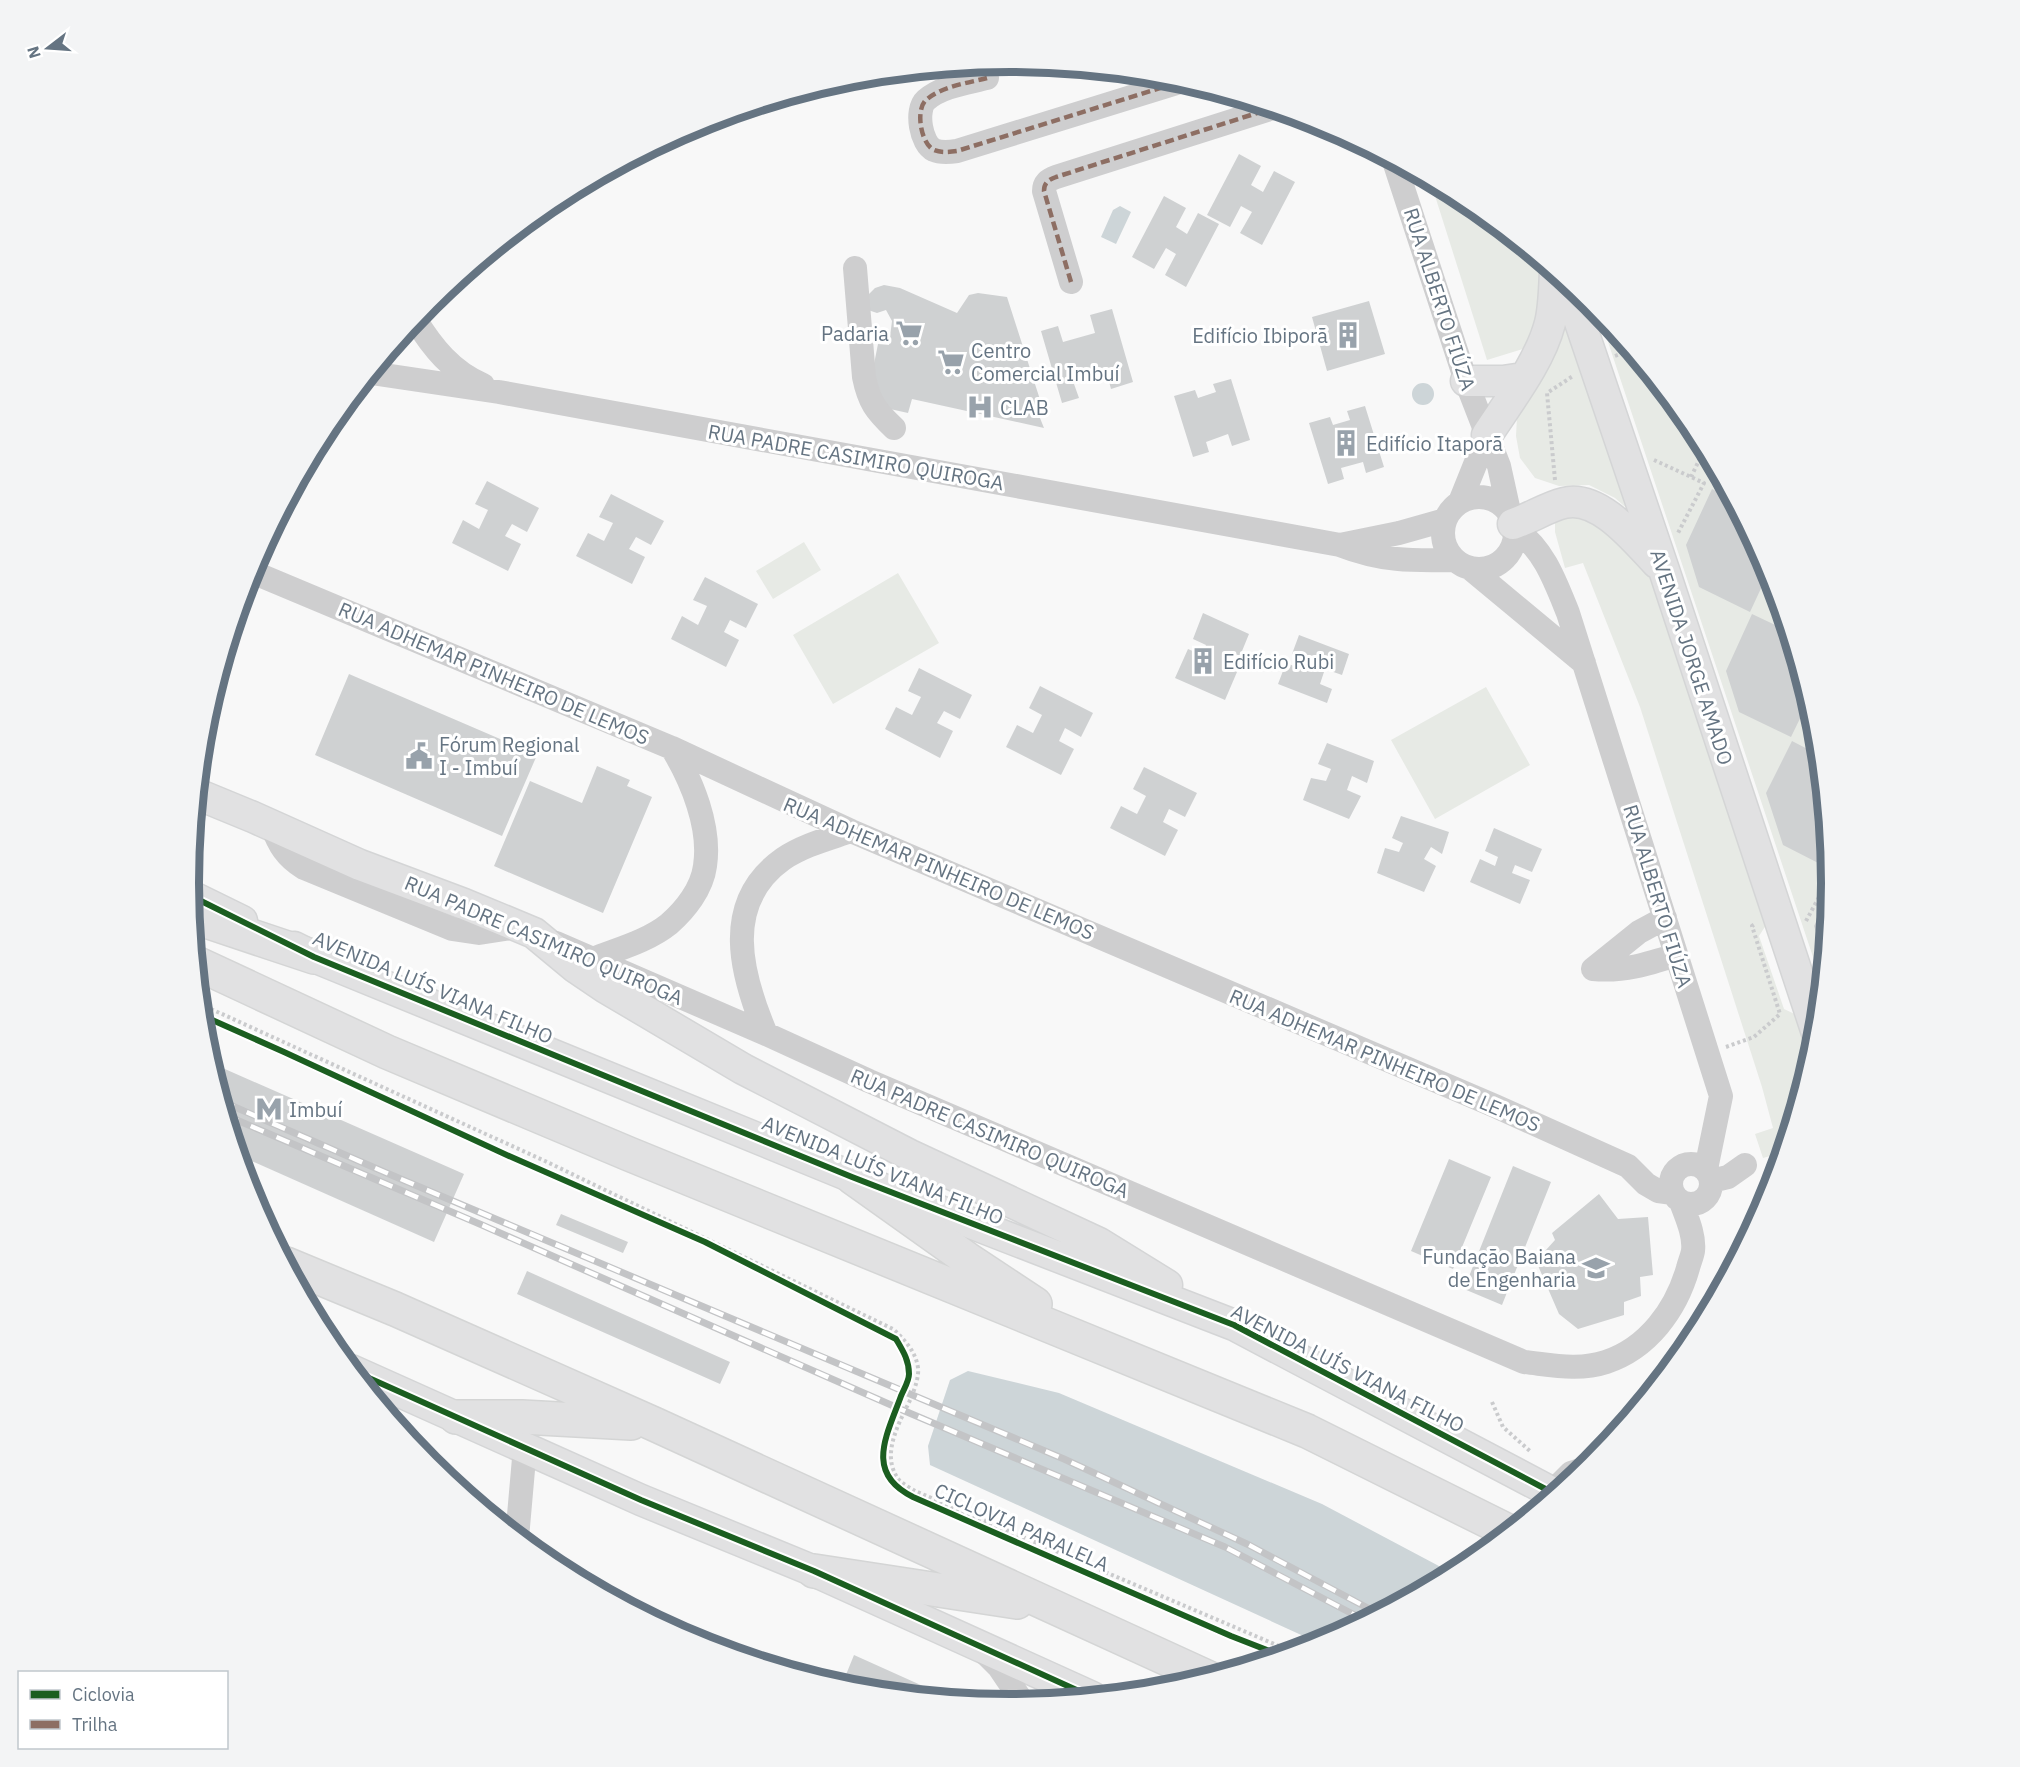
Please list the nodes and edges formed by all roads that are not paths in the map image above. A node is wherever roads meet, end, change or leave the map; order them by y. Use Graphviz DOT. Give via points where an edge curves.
graph roads {
  1 [pos="987,78"];
  2 [pos="1163,87"];
  3 [pos="1261,112"];
  4 [pos="1397,171"];
  5 [pos="855,268"];
  6 [pos="1071,282"];
  7 [pos="1555,282"];
  8 [pos="1572,299"];
  9 [pos="420,327"];
  10 [pos="378,374"];
  11 [pos="1523,378"];
  12 [pos="1466,381"];
  13 [pos="500,392"];
  14 [pos="894,428"];
  15 [pos="1487,435"];
  16 [pos="1453,511"];
  17 [pos="1513,523"];
  18 [pos="1340,545"];
  19 [pos="1462,564"];
  20 [pos="1664,570"];
  21 [pos="259,575"];
  22 [pos="1585,664"];
  23 [pos="672,748"];
  24 [pos="203,797"];
  25 [pos="851,831"];
  26 [pos="199,900"];
  27 [pos="1665,918"];
  28 [pos="200,919"];
  29 [pos="526,930"];
  30 [pos="1676,955"];
  31 [pos="314,957"];
  32 [pos="593,959"];
  33 [pos="203,966"];
  34 [pos="1811,1014"];
  35 [pos="766,1034"];
  36 [pos="1628,1166"];
  37 [pos="1745,1166"];
  38 [pos="1694,1171"];
  39 [pos="852,1177"];
  40 [pos="1677,1198"];
  41 [pos="296,1268"];
  42 [pos="1234,1325"];
  43 [pos="1096,1344"];
  44 [pos="365,1376"];
  45 [pos="456,1417"];
  46 [pos="654,1424"];
  47 [pos="525,1447"];
  48 [pos="1549,1490"];
  49 [pos="518,1528"];
  50 [pos="1502,1528"];
  51 [pos="814,1571"];
  52 [pos="1054,1608"];
  53 [pos="979,1646"];
  54 [pos="1197,1672"];
  55 [pos="1080,1691"];
  56 [pos="1018,1695"];
  1 -- 2 [label="street" via="951,87 924,101 919,117 933,150 957,151"];
  3 -- 6 [label="street" via="1047,182 1044,191"];
  4 -- 12 [label="street, RUA ALBERTO FIÚZA"];
  5 -- 14 [label="street" via="867,391 879,414"];
  7 -- 11 [label="main road" via="1551,322"];
  8 -- 20 [label="main road, AVENIDA JORGE AMADO"];
  9 -- 13 [label="street" via="454,368 470,380"];
  10 -- 13 [label="street, RUA PADRE CASIMIRO QUIROGA"];
  11 -- 12 [label="main road"];
  11 -- 15 [label="main road"];
  12 -- 15 [label="street, RUA ALBERTO FIÚZA"];
  13 -- 18 [label="street, RUA PADRE CASIMIRO QUIROGA"];
  15 -- 16 [label="street"];
  15 -- 17 [label="street, RUA ALBERTO FIÚZA"];
  16 -- 17 [label="street" via="1471,498 1493,500"];
  16 -- 18 [label="street, RUA PADRE CASIMIRO QUIROGA" via="1399,533"];
  16 -- 19 [label="street" via="1443,531 1444,541 1448,552"];
  17 -- 19 [label="street" via="1512,548 1506,557 1491,568"];
  17 -- 20 [label="main road" via="1568,502 1588,504 1618,523"];
  17 -- 22 [label="street, RUA ALBERTO FIÚZA" via="1548,566"];
  18 -- 19 [label="street, RUA PADRE CASIMIRO QUIROGA" via="1391,559"];
  19 -- 22 [label="street"];
  20 -- 34 [label="main road, AVENIDA JORGE AMADO"];
  21 -- 23 [label="street, RUA ADHEMAR PINHEIRO DE LEMOS"];
  22 -- 27 [label="street, RUA ALBERTO FIÚZA"];
  23 -- 25 [label="street, RUA ADHEMAR PINHEIRO DE LEMOS"];
  23 -- 32 [label="street" via="693,789 705,841 705,867 697,890 668,925"];
  24 -- 29 [label="main road, RUA PADRE CASIMIRO QUIROGA" via="360,865"];
  25 -- 35 [label="street" via="785,858 770,869 747,904 741,949 744,970"];
  25 -- 36 [label="street, RUA ADHEMAR PINHEIRO DE LEMOS"];
  26 -- 31 [label="main road, AVENIDA LUÍS VIANA FILHO"];
  27 -- 30 [label="street, RUA ALBERTO FIÚZA"];
  27 -- 30 [label="street" via="1639,932 1593,969 1628,969"];
  28 -- 31 [label="highway"];
  29 -- 32 [label="street, RUA PADRE CASIMIRO QUIROGA"];
  29 -- 42 [label="main road" via="606,988 743,1069 910,1155 1100,1243"];
  30 -- 38 [label="street, RUA ALBERTO FIÚZA" via="1721,1096 1713,1128"];
  31 -- 39 [label="main road, AVENIDA LUÍS VIANA FILHO"];
  32 -- 35 [label="street, RUA PADRE CASIMIRO QUIROGA"];
  33 -- 43 [label="highway" via="387,1052 585,1136"];
  35 -- 40 [label="street, RUA PADRE CASIMIRO QUIROGA" via="869,1082 1524,1362 1564,1368 1605,1362 1625,1354 1655,1330 1684,1282 1693,1250"];
  36 -- 38 [label="street, RUA ADHEMAR PINHEIRO DE LEMOS"];
  36 -- 40 [label="street, RUA ADHEMAR PINHEIRO DE LEMOS" via="1646,1184"];
  37 -- 38 [label="street" via="1728,1177"];
  38 -- 40 [label="street" via="1671,1181"];
  38 -- 40 [label="street" via="1711,1188 1705,1199 1693,1204"];
  39 -- 42 [label="main road, AVENIDA LUÍS VIANA FILHO"];
  39 -- 43 [label="highway"];
  41 -- 46 [label="highway"];
  42 -- 48 [label="main road, AVENIDA LUÍS VIANA FILHO"];
  43 -- 50 [label="highway" via="1307,1431"];
  44 -- 45 [label="main road"];
  45 -- 46 [label="highway"];
  45 -- 47 [label="main road"];
  46 -- 52 [label="highway"];
  47 -- 49 [label="street"];
  47 -- 51 [label="main road"];
  51 -- 52 [label="highway"];
  51 -- 53 [label="main road"];
  52 -- 54 [label="highway"];
  53 -- 55 [label="main road"];
  53 -- 56 [label="street"];
}
